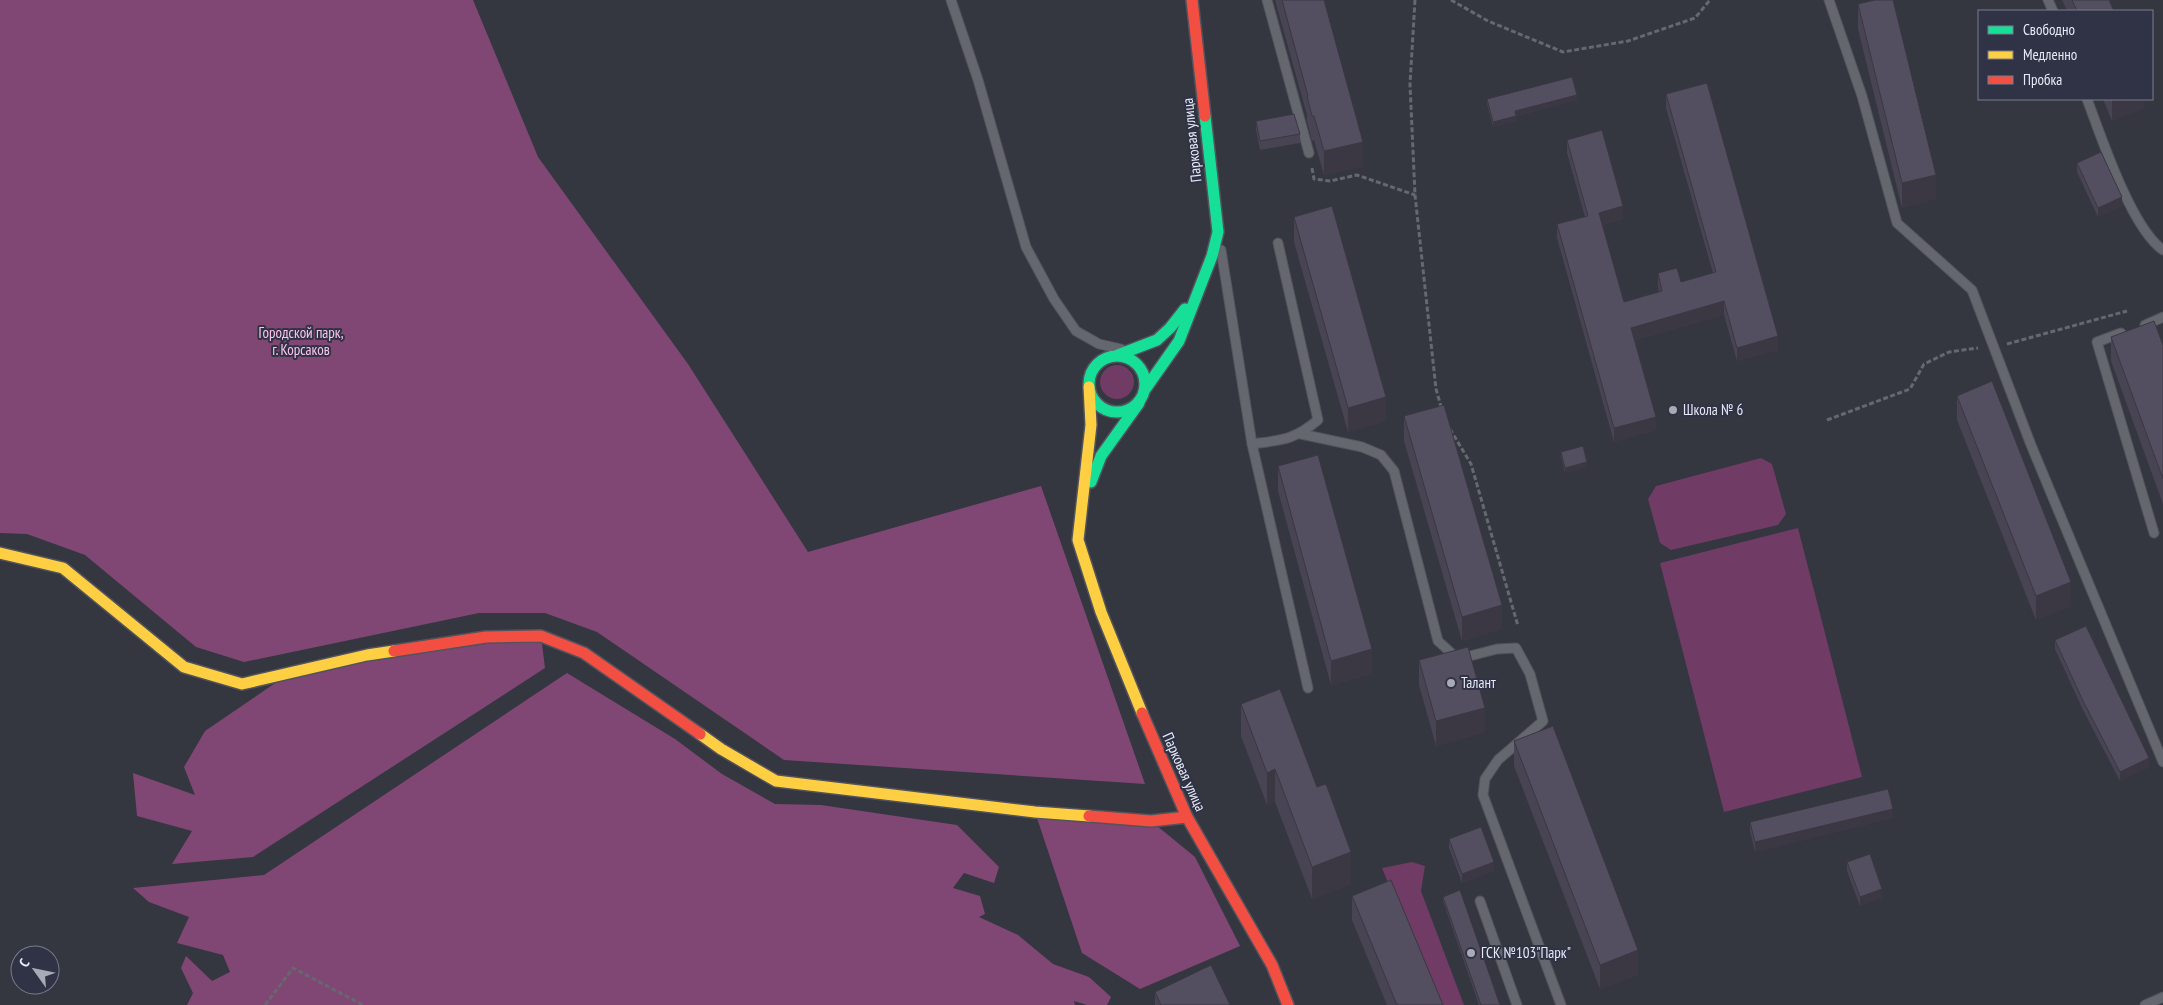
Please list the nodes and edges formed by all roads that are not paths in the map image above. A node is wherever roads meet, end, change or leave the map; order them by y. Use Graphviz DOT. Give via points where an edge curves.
graph roads {
  1 [pos="951,0"];
  2 [pos="1192,0"];
  3 [pos="1266,0"];
  4 [pos="1829,0"];
  5 [pos="2087,100"];
  6 [pos="1309,153"];
  7 [pos="1218,232"];
  8 [pos="1278,243"];
  9 [pos="2163,250"];
  10 [pos="1204,275"];
  11 [pos="2163,317"];
  12 [pos="1122,352"];
  13 [pos="1089,387"];
  14 [pos="1146,388"];
  15 [pos="1139,403"];
  16 [pos="1301,434"];
  17 [pos="1252,444"];
  18 [pos="2154,533"];
  19 [pos="1078,540"];
  20 [pos="0,553"];
  21 [pos="1308,688"];
  22 [pos="2163,762"];
  23 [pos="1187,817"];
  24 [pos="1480,900"];
  25 [pos="2163,997"];
  26 [pos="1288,1005"];
  27 [pos="1517,1005"];
  28 [pos="1561,1005"];
  29 [pos="2145,1005"];
  1 -- 12 [label="lane" via="978,80 1026,247 1054,299 1076,331"];
  2 -- 7 [label="street, Парковая улица"];
  3 -- 6 [label="lane"];
  4 -- 22 [label="lane" via="1862,96 1896,223 1972,290 2031,445"];
  5 -- 9 [label="lane" via="2128,200 2144,228"];
  7 -- 10 [label="street, Парковая улица"];
  7 -- 17 [label="lane"];
  8 -- 16 [label="lane" via="1318,420"];
  10 -- 12 [label="street, Парковая улица" via="1172,326 1152,343"];
  10 -- 14 [label="street, Парковая улица" via="1179,341"];
  11 -- 18 [label="lane" via="2097,342"];
  12 -- 13 [label="street" via="1098,362 1091,373"];
  12 -- 14 [label="street" via="1143,371"];
  13 -- 15 [label="street" via="1093,400 1103,409 1115,413"];
  13 -- 19 [label="street, Парковая улица" via="1090,425"];
  14 -- 15 [label="street"];
  15 -- 19 [label="street" via="1101,456 1093,474"];
  16 -- 17 [label="lane"];
  16 -- 28 [label="lane" via="1362,447 1382,455 1394,472 1438,642 1458,659 1497,649 1516,648 1530,674 1543,721 1498,760 1485,779 1483,795"];
  17 -- 21 [label="lane"];
  19 -- 23 [label="street, Парковая улица" via="1101,612"];
  20 -- 23 [label="street" via="63,568 184,667 242,684 367,655 486,637 541,636 584,653 721,749 776,781 1035,812 1151,821"];
  23 -- 26 [label="street, Парковая улица" via="1272,965"];
  24 -- 27 [label="lane"];
  25 -- 29 [label="lane"];
}
